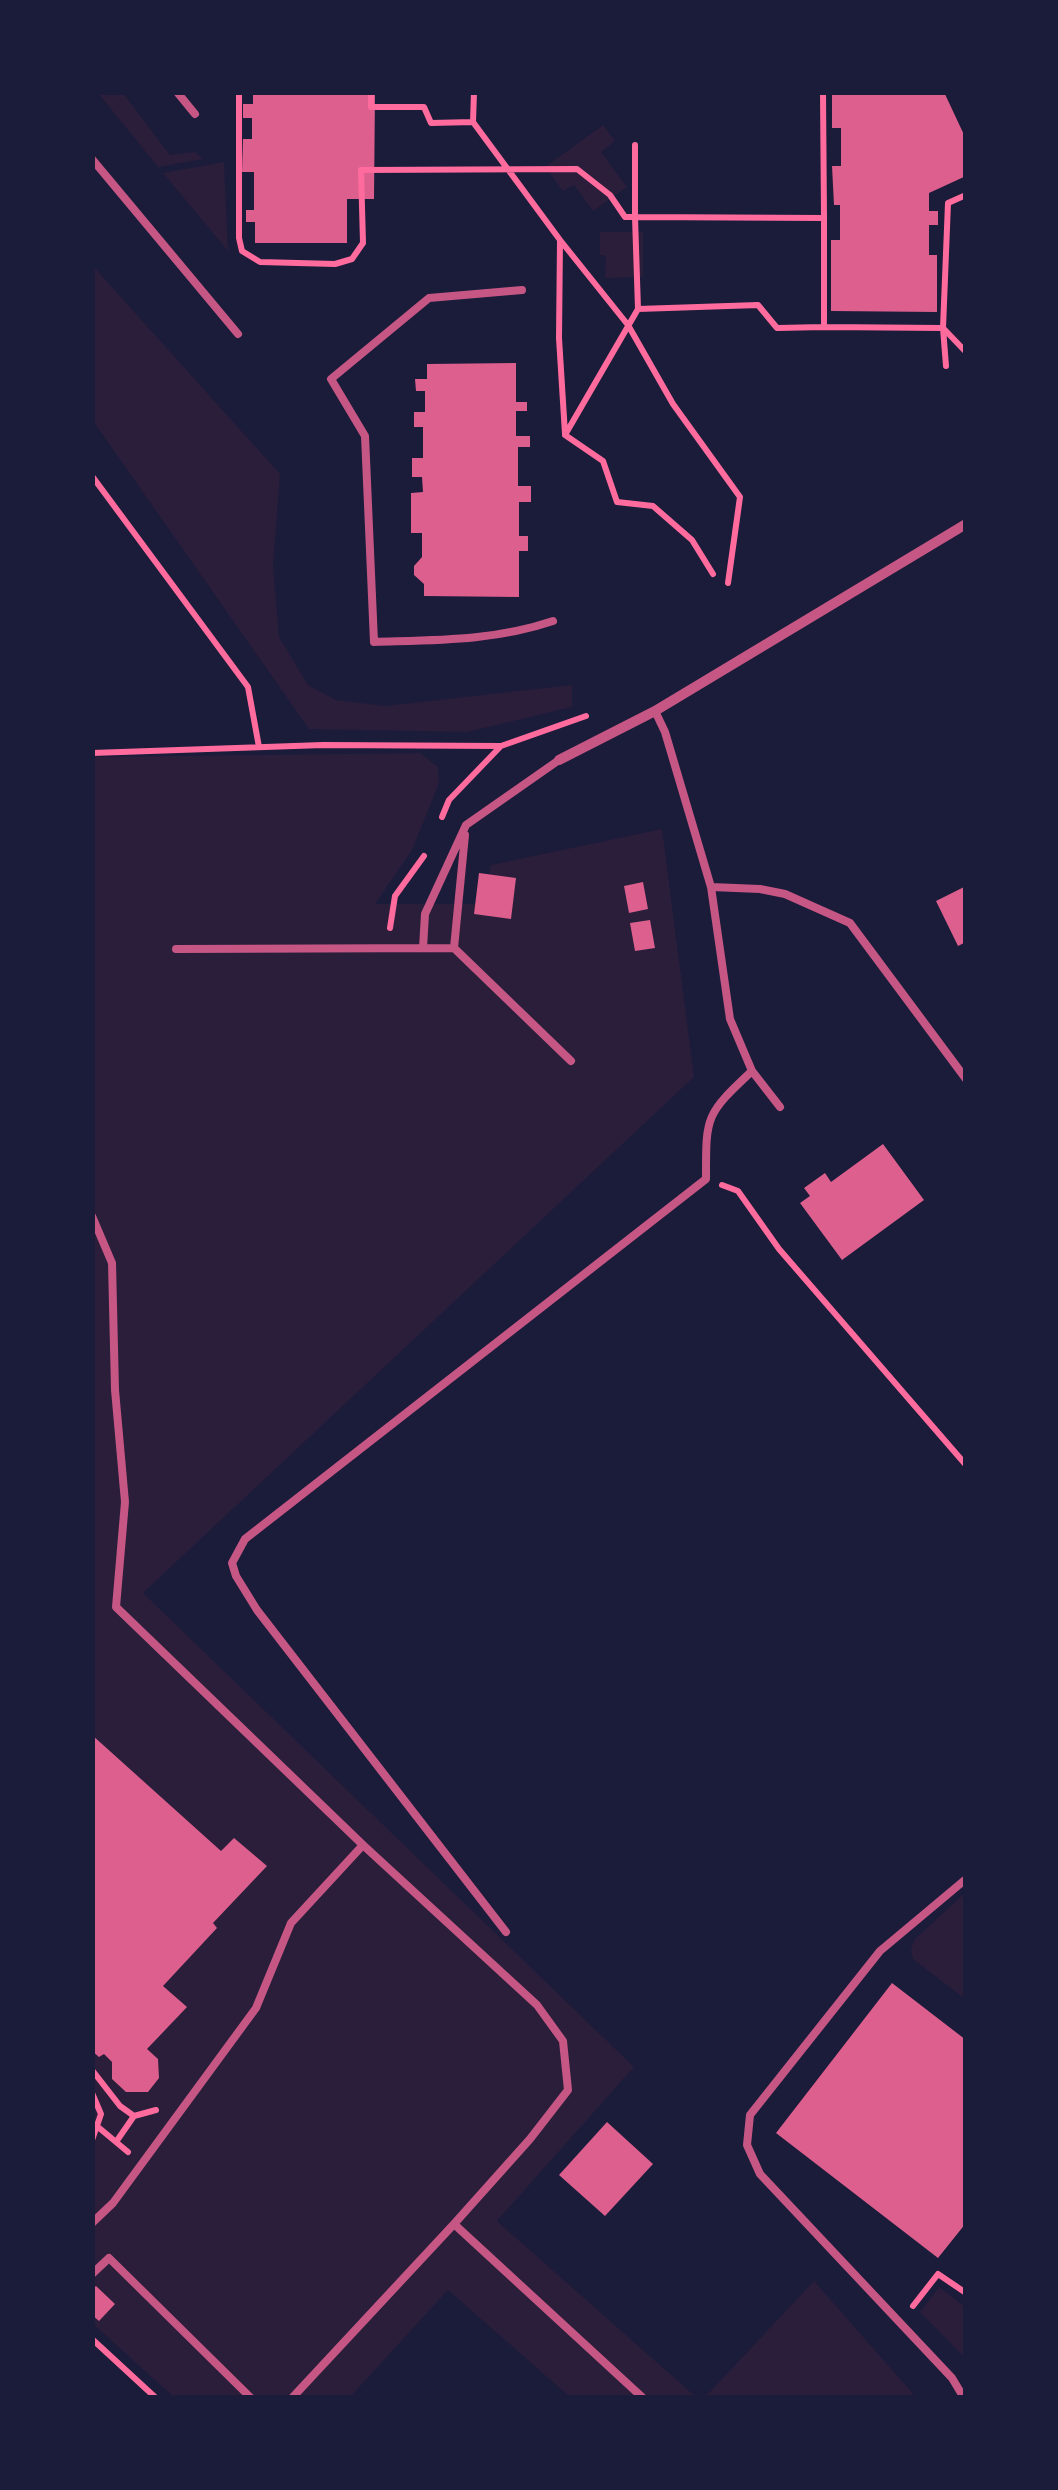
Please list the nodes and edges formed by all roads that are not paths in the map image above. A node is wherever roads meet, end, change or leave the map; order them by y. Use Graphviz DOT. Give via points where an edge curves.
graph roads {
  1 [pos="177,92"];
  2 [pos="194,114"];
  3 [pos="92,159"];
  4 [pos="522,290"];
  5 [pos="238,334"];
  6 [pos="966,524"];
  7 [pos="552,620"];
  8 [pos="655,712"];
  9 [pos="558,760"];
  10 [pos="466,825"];
  11 [pos="712,887"];
  12 [pos="424,948"];
  13 [pos="454,948"];
  14 [pos="176,950"];
  15 [pos="572,1061"];
  16 [pos="752,1071"];
  17 [pos="966,1080"];
  18 [pos="780,1106"];
  19 [pos="92,1216"];
  20 [pos="363,1845"];
  21 [pos="966,1879"];
  22 [pos="506,1932"];
  23 [pos="92,2223"];
  24 [pos="454,2224"];
  25 [pos="92,2274"];
  26 [pos="251,2398"];
  27 [pos="292,2398"];
  28 [pos="643,2398"];
  29 [pos="964,2398"];
  1 -- 2 [label="lane"];
  3 -- 5 [label="lane"];
  4 -- 7 [label="lane" via="429,298 331,379 364,436 374,642 480,638"];
  6 -- 8 [label="street"];
  8 -- 9 [label="street"];
  8 -- 11 [label="lane"];
  9 -- 10 [label="lane"];
  10 -- 12 [label="lane" via="425,914"];
  10 -- 13 [label="lane"];
  11 -- 16 [label="lane" via="730,1019"];
  11 -- 17 [label="lane" via="785,894 850,924"];
  12 -- 13 [label="lane"];
  12 -- 14 [label="lane"];
  13 -- 15 [label="lane"];
  16 -- 18 [label="lane"];
  16 -- 22 [label="lane" via="706,1124 706,1180 244,1539 232,1563 257,1610"];
  19 -- 20 [label="lane" via="112,1263 125,1502 116,1607"];
  20 -- 23 [label="lane" via="291,1923 256,2008"];
  20 -- 24 [label="lane" via="537,2006 563,2041 568,2090"];
  21 -- 29 [label="lane" via="880,1951 750,2115 746,2145 760,2174"];
  24 -- 27 [label="lane"];
  24 -- 28 [label="lane"];
  25 -- 26 [label="lane" via="109,2258"];
}
